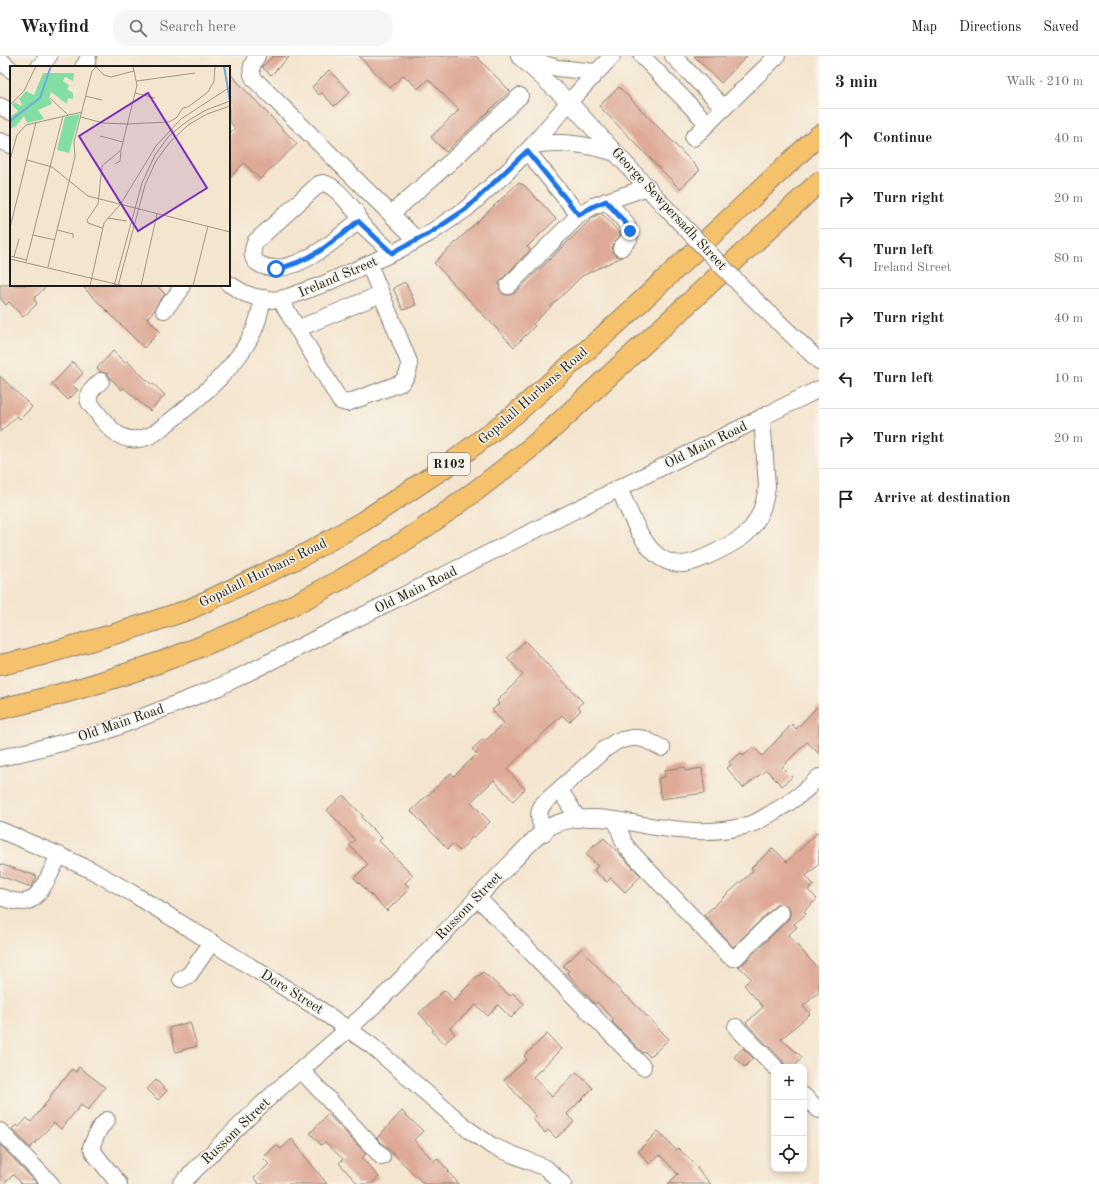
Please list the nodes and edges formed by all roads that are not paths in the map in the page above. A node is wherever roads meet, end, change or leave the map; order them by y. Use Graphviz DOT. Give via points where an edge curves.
graph roads {
  1 [pos="50,56"];
  2 [pos="88,56"];
  3 [pos="257,56"];
  4 [pos="519,56"];
  5 [pos="612,56"];
  6 [pos="642,56"];
  7 [pos="673,56"];
  8 [pos="777,56"];
  9 [pos="0,60"];
  10 [pos="40,66"];
  11 [pos="84,66"];
  12 [pos="10,69"];
  13 [pos="596,72"];
  14 [pos="520,96"];
  15 [pos="568,102"];
  16 [pos="0,106"];
  17 [pos="724,108"];
  18 [pos="10,111"];
  19 [pos="708,124"];
  20 [pos="819,135"];
  21 [pos="693,138"];
  22 [pos="0,141"];
  23 [pos="10,145"];
  24 [pos="530,148"];
  25 [pos="616,153"];
  26 [pos="819,182"];
  27 [pos="648,187"];
  28 [pos="606,201"];
  29 [pos="391,214"];
  30 [pos="579,215"];
  31 [pos="358,221"];
  32 [pos="417,240"];
  33 [pos="621,248"];
  34 [pos="392,253"];
  35 [pos="369,264"];
  36 [pos="230,285"];
  37 [pos="182,286"];
  38 [pos="508,286"];
  39 [pos="381,294"];
  40 [pos="263,298"];
  41 [pos="280,299"];
  42 [pos="164,310"];
  43 [pos="297,329"];
  44 [pos="819,362"];
  45 [pos="101,381"];
  46 [pos="819,389"];
  47 [pos="762,417"];
  48 [pos="619,488"];
  49 [pos="0,665"];
  50 [pos="0,709"];
  51 [pos="662,748"];
  52 [pos="0,758"];
  53 [pos="819,776"];
  54 [pos="560,790"];
  55 [pos="578,819"];
  56 [pos="616,820"];
  57 [pos="0,830"];
  58 [pos="544,832"];
  59 [pos="60,855"];
  60 [pos="0,897"];
  61 [pos="477,897"];
  62 [pos="781,913"];
  63 [pos="212,942"];
  64 [pos="181,979"];
  65 [pos="736,1027"];
  66 [pos="349,1029"];
  67 [pos="772,1064"];
  68 [pos="643,1067"];
  69 [pos="301,1070"];
  70 [pos="807,1099"];
  71 [pos="819,1110"];
  72 [pos="107,1120"];
  73 [pos="0,1131"];
  74 [pos="382,1157"];
  75 [pos="51,1184"];
  76 [pos="119,1184"];
  77 [pos="181,1184"];
  78 [pos="563,1184"];
  1 -- 10 [label="street"];
  2 -- 11 [label="street"];
  3 -- 29 [label="street" via="251,68 254,79"];
  4 -- 13 [label="street" via="557,68"];
  4 -- 15 [label="street, George Sewpersadh Street"];
  5 -- 13 [label="street, Ireland Street"];
  6 -- 19 [label="street"];
  7 -- 17 [label="street"];
  8 -- 17 [label="street"];
  9 -- 12 [label="street"];
  13 -- 15 [label="street, Ireland Street"];
  14 -- 29 [label="street"];
  15 -- 24 [label="street, Ireland Street"];
  15 -- 25 [label="street, George Sewpersadh Street"];
  16 -- 18 [label="street"];
  17 -- 19 [label="street"];
  19 -- 21 [label="street"];
  20 -- 49 [label="main road, Gopalall Hurbans Road / R102" via="621,320 515,414 447,466 362,522 300,557 188,610 106,637"];
  22 -- 23 [label="street"];
  24 -- 25 [label="street" via="560,142 586,145"];
  24 -- 30 [label="street"];
  24 -- 32 [label="street, Ireland Street" via="466,209"];
  25 -- 27 [label="street, George Sewpersadh Street"];
  26 -- 50 [label="main road, R102" via="533,445 419,531 331,585 193,650 95,684"];
  27 -- 28 [label="street"];
  27 -- 44 [label="street, George Sewpersadh Street, bridge" via="746,291"];
  28 -- 30 [label="street"];
  28 -- 33 [label="street" via="630,231 629,239"];
  29 -- 32 [label="street"];
  30 -- 38 [label="street"];
  31 -- 31 [label="street" via="327,247 295,264 276,269 258,264 252,258 255,242 319,184 334,188 357,213"];
  31 -- 34 [label="street"];
  32 -- 34 [label="street, Ireland Street"];
  34 -- 35 [label="street, Ireland Street"];
  35 -- 39 [label="street"];
  35 -- 41 [label="street, Ireland Street" via="324,284"];
  36 -- 40 [label="street, Ireland Street" via="244,293"];
  37 -- 42 [label="street"];
  39 -- 43 [label="street"];
  39 -- 43 [label="street" via="409,362 410,370 401,382 347,402 340,401"];
  40 -- 41 [label="street, Ireland Street"];
  40 -- 45 [label="street" via="258,320 238,356 209,390 146,439 131,440 120,437 89,402 90,393"];
  41 -- 43 [label="street"];
  46 -- 47 [label="street, Old Main Road"];
  47 -- 48 [label="street, Old Main Road"];
  47 -- 48 [label="street" via="766,497 754,523 747,533 734,543 684,564 662,559 654,554 645,542"];
  48 -- 52 [label="street, Old Main Road" via="219,687 99,734"];
  51 -- 54 [label="street" via="638,738 617,742 605,748"];
  53 -- 56 [label="street, Russom Street" via="806,791 786,805 755,823 730,829 703,832"];
  54 -- 55 [label="street"];
  54 -- 58 [label="street" via="541,807 539,818"];
  55 -- 56 [label="street, Russom Street" via="591,817"];
  55 -- 58 [label="street, Russom Street" via="553,825"];
  56 -- 62 [label="street" via="624,843 630,851 733,958"];
  57 -- 59 [label="street, Dore Street"];
  58 -- 61 [label="street, Russom Street"];
  59 -- 60 [label="street" via="38,894 31,900 23,903"];
  59 -- 63 [label="street, Dore Street" via="132,893"];
  61 -- 66 [label="street, Russom Street" via="401,979"];
  61 -- 68 [label="street"];
  63 -- 64 [label="street" via="188,975"];
  63 -- 66 [label="street, Dore Street"];
  65 -- 67 [label="street"];
  66 -- 69 [label="street, Russom Street"];
  66 -- 78 [label="street, Dore Street" via="469,1130 492,1146 546,1168"];
  69 -- 74 [label="street"];
  69 -- 77 [label="street, Russom Street"];
  70 -- 71 [label="street"];
  72 -- 76 [label="street" via="91,1147"];
  73 -- 75 [label="street"];
}
